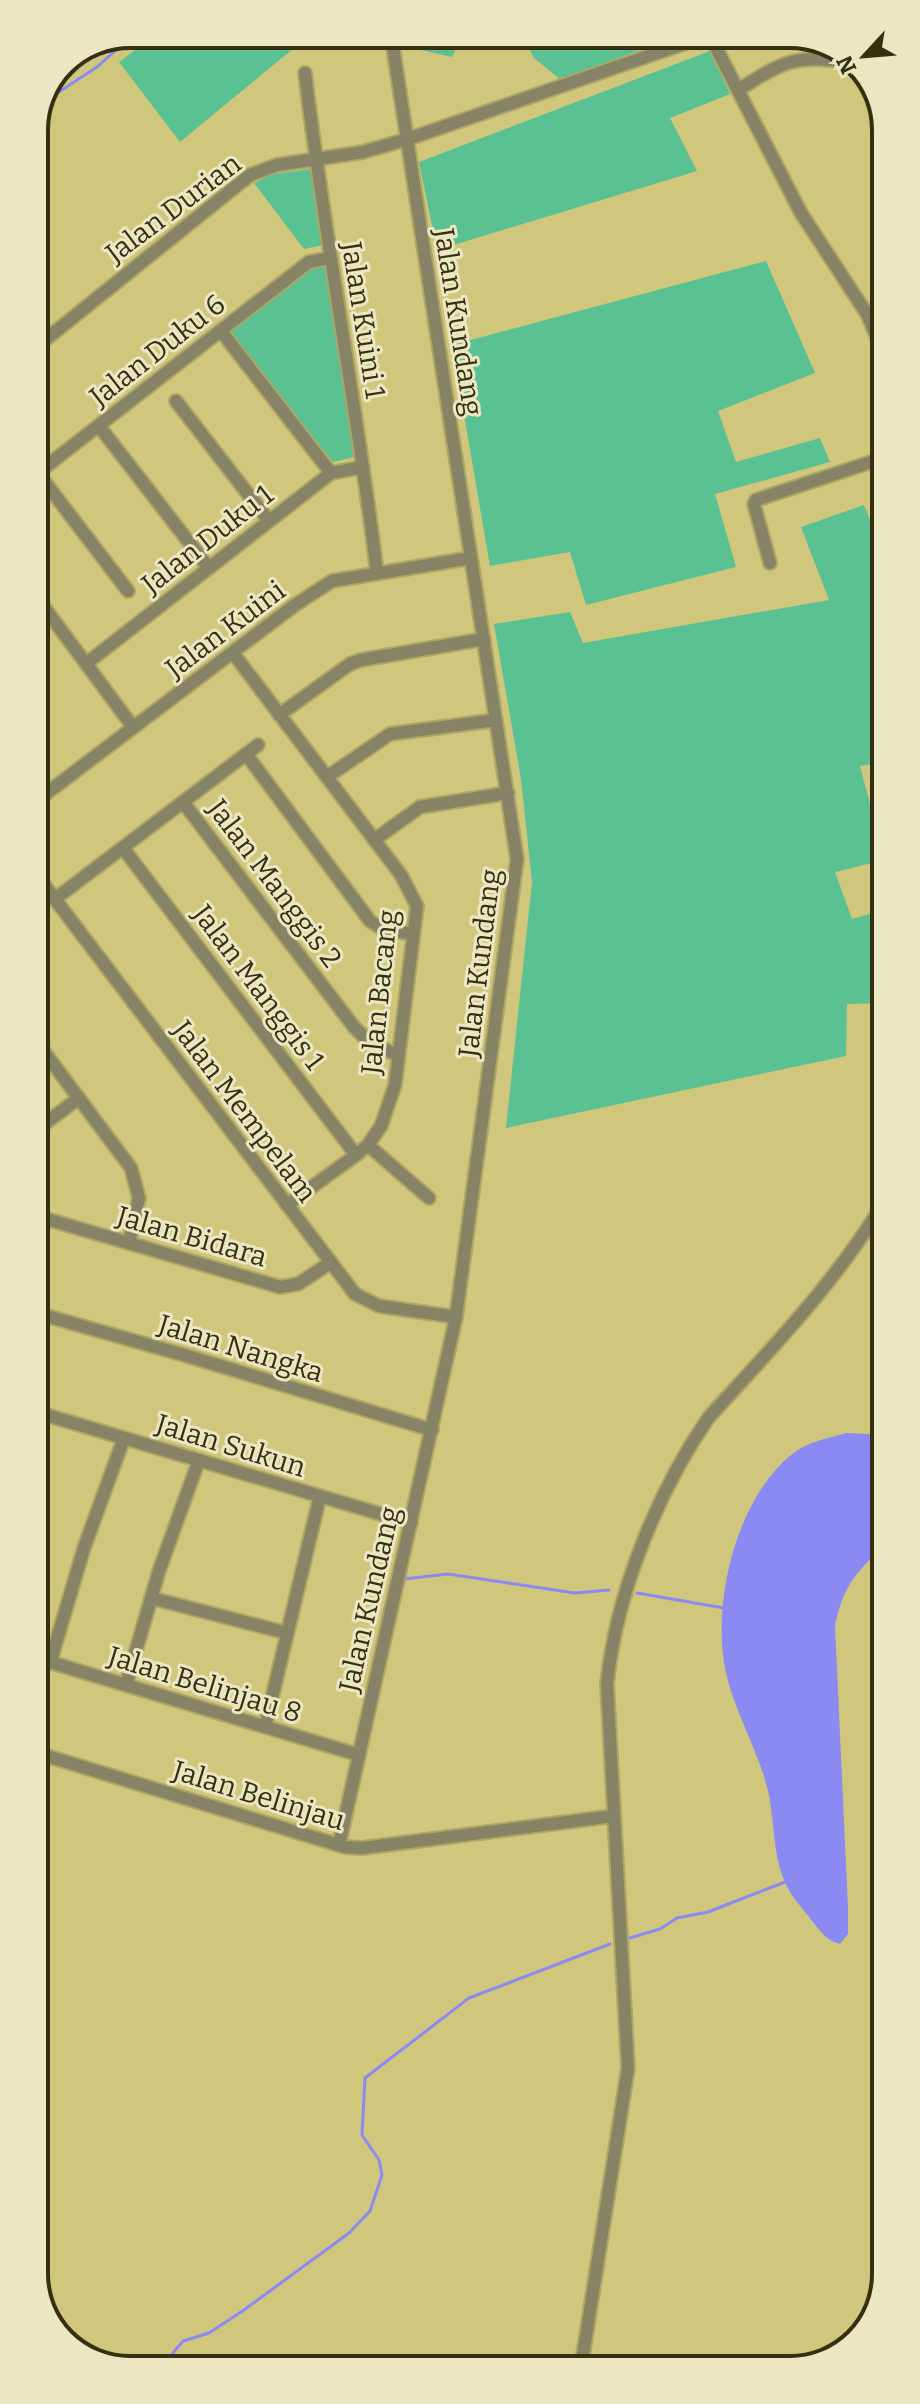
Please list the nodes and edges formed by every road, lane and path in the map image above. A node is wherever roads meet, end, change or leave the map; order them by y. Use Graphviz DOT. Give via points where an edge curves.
graph roads {
  1 [pos="393,48"];
  2 [pos="669,48"];
  3 [pos="716,48"];
  4 [pos="824,59"];
  5 [pos="305,73"];
  6 [pos="738,90"];
  7 [pos="408,139"];
  8 [pos="315,159"];
  9 [pos="330,258"];
  10 [pos="872,326"];
  11 [pos="221,331"];
  12 [pos="48,338"];
  13 [pos="176,401"];
  14 [pos="99,426"];
  15 [pos="872,462"];
  16 [pos="48,465"];
  17 [pos="363,467"];
  18 [pos="331,473"];
  19 [pos="48,489"];
  20 [pos="269,521"];
  21 [pos="471,558"];
  22 [pos="770,563"];
  23 [pos="209,568"];
  24 [pos="377,573"];
  25 [pos="128,591"];
  26 [pos="48,612"];
  27 [pos="484,639"];
  28 [pos="233,653"];
  29 [pos="87,663"];
  30 [pos="279,715"];
  31 [pos="496,720"];
  32 [pos="133,727"];
  33 [pos="258,745"];
  34 [pos="246,754"];
  35 [pos="327,777"];
  36 [pos="48,792"];
  37 [pos="508,793"];
  38 [pos="183,802"];
  39 [pos="374,840"];
  40 [pos="123,848"];
  41 [pos="48,890"];
  42 [pos="55,899"];
  43 [pos="413,934"];
  44 [pos="398,1056"];
  45 [pos="48,1057"];
  46 [pos="79,1098"];
  47 [pos="48,1121"];
  48 [pos="368,1145"];
  49 [pos="356,1155"];
  50 [pos="429,1198"];
  51 [pos="287,1205"];
  52 [pos="48,1219"];
  53 [pos="872,1220"];
  54 [pos="129,1243"];
  55 [pos="330,1263"];
  56 [pos="48,1316"];
  57 [pos="456,1317"];
  58 [pos="48,1415"];
  59 [pos="432,1430"];
  60 [pos="124,1438"];
  61 [pos="199,1460"];
  62 [pos="320,1496"];
  63 [pos="411,1523"];
  64 [pos="151,1598"];
  65 [pos="287,1633"];
  66 [pos="50,1663"];
  67 [pos="126,1685"];
  68 [pos="265,1727"];
  69 [pos="359,1755"];
  70 [pos="48,1756"];
  71 [pos="614,1816"];
  72 [pos="339,1845"];
  73 [pos="583,2356"];
  1 -- 7 [label="street, Jalan Kundang"];
  2 -- 7 [label="street, Jalan Durian"];
  3 -- 6 [label="street"];
  4 -- 6 [label="street" via="778,65"];
  5 -- 8 [label="street, Jalan Kuini 1"];
  6 -- 10 [label="street" via="801,213"];
  7 -- 8 [label="street, Jalan Durian"];
  7 -- 21 [label="street, Jalan Kundang"];
  8 -- 9 [label="street, Jalan Kuini 1"];
  8 -- 12 [label="street, Jalan Durian" via="250,175"];
  9 -- 11 [label="street, Jalan Duku 6" via="309,262"];
  9 -- 17 [label="street, Jalan Kuini 1"];
  11 -- 14 [label="street, Jalan Duku 6"];
  11 -- 18 [label="street"];
  13 -- 20 [label="street"];
  14 -- 16 [label="street, Jalan Duku 6"];
  14 -- 23 [label="street"];
  15 -- 22 [label="street" via="756,500 754,510"];
  17 -- 18 [label="street, Jalan Duku 1"];
  17 -- 24 [label="street, Jalan Kuini 1"];
  18 -- 20 [label="street, Jalan Duku 1"];
  19 -- 25 [label="street"];
  20 -- 23 [label="street, Jalan Duku 1"];
  21 -- 24 [label="street, Jalan Kuini"];
  21 -- 27 [label="street, Jalan Kundang"];
  23 -- 29 [label="street, Jalan Duku 1"];
  24 -- 28 [label="street, Jalan Kuini" via="332,581"];
  26 -- 29 [label="street"];
  27 -- 30 [label="street" via="350,664"];
  27 -- 31 [label="street, Jalan Kundang"];
  28 -- 30 [label="street, Jalan Bacang"];
  28 -- 32 [label="street, Jalan Kuini"];
  29 -- 32 [label="street"];
  30 -- 35 [label="street, Jalan Bacang"];
  31 -- 35 [label="street" via="390,734"];
  31 -- 37 [label="street, Jalan Kundang"];
  32 -- 36 [label="street, Jalan Kuini"];
  33 -- 34 [label="street"];
  34 -- 38 [label="street"];
  34 -- 43 [label="street" via="364,915 383,929"];
  35 -- 39 [label="street, Jalan Bacang"];
  37 -- 39 [label="street" via="420,807"];
  37 -- 57 [label="street, Jalan Kundang" via="516,877"];
  38 -- 40 [label="street"];
  38 -- 44 [label="street, Jalan Manggis 2" via="354,1027"];
  39 -- 43 [label="street, Jalan Bacang" via="417,906"];
  40 -- 42 [label="street"];
  40 -- 49 [label="street, Jalan Manggis 1"];
  41 -- 42 [label="street, Jalan Mempelam"];
  42 -- 51 [label="street, Jalan Mempelam"];
  43 -- 44 [label="street, Jalan Bacang"];
  44 -- 48 [label="street, Jalan Bacang" via="395,1085 381,1126"];
  45 -- 46 [label="street"];
  46 -- 47 [label="street"];
  46 -- 54 [label="street" via="131,1168 139,1198"];
  48 -- 49 [label="street, Jalan Bacang"];
  48 -- 50 [label="street"];
  49 -- 51 [label="street, Jalan Bacang"];
  51 -- 55 [label="street, Jalan Mempelam"];
  52 -- 54 [label="street, Jalan Bidara"];
  53 -- 71 [label="street" via="823,1292 709,1417 656,1514 611,1646 607,1684"];
  54 -- 55 [label="street, Jalan Bidara" via="280,1287 298,1284"];
  55 -- 57 [label="street, Jalan Mempelam" via="355,1294 379,1306"];
  56 -- 59 [label="street, Jalan Nangka"];
  57 -- 59 [label="street, Jalan Kundang"];
  58 -- 60 [label="street, Jalan Sukun"];
  59 -- 63 [label="street, Jalan Kundang"];
  60 -- 61 [label="street, Jalan Sukun"];
  60 -- 66 [label="street"];
  61 -- 62 [label="street, Jalan Sukun"];
  61 -- 64 [label="street"];
  62 -- 63 [label="street, Jalan Sukun"];
  62 -- 65 [label="street"];
  63 -- 69 [label="street, Jalan Kundang"];
  64 -- 65 [label="street"];
  64 -- 67 [label="street"];
  65 -- 68 [label="street"];
  66 -- 67 [label="street, Jalan Belinjau 8"];
  67 -- 68 [label="street, Jalan Belinjau 8"];
  68 -- 69 [label="street, Jalan Belinjau 8"];
  69 -- 72 [label="street, Jalan Kundang"];
  70 -- 72 [label="street, Jalan Belinjau"];
  71 -- 72 [label="street, Jalan Belinjau" via="362,1848"];
  71 -- 73 [label="street" via="628,2068"];
}
